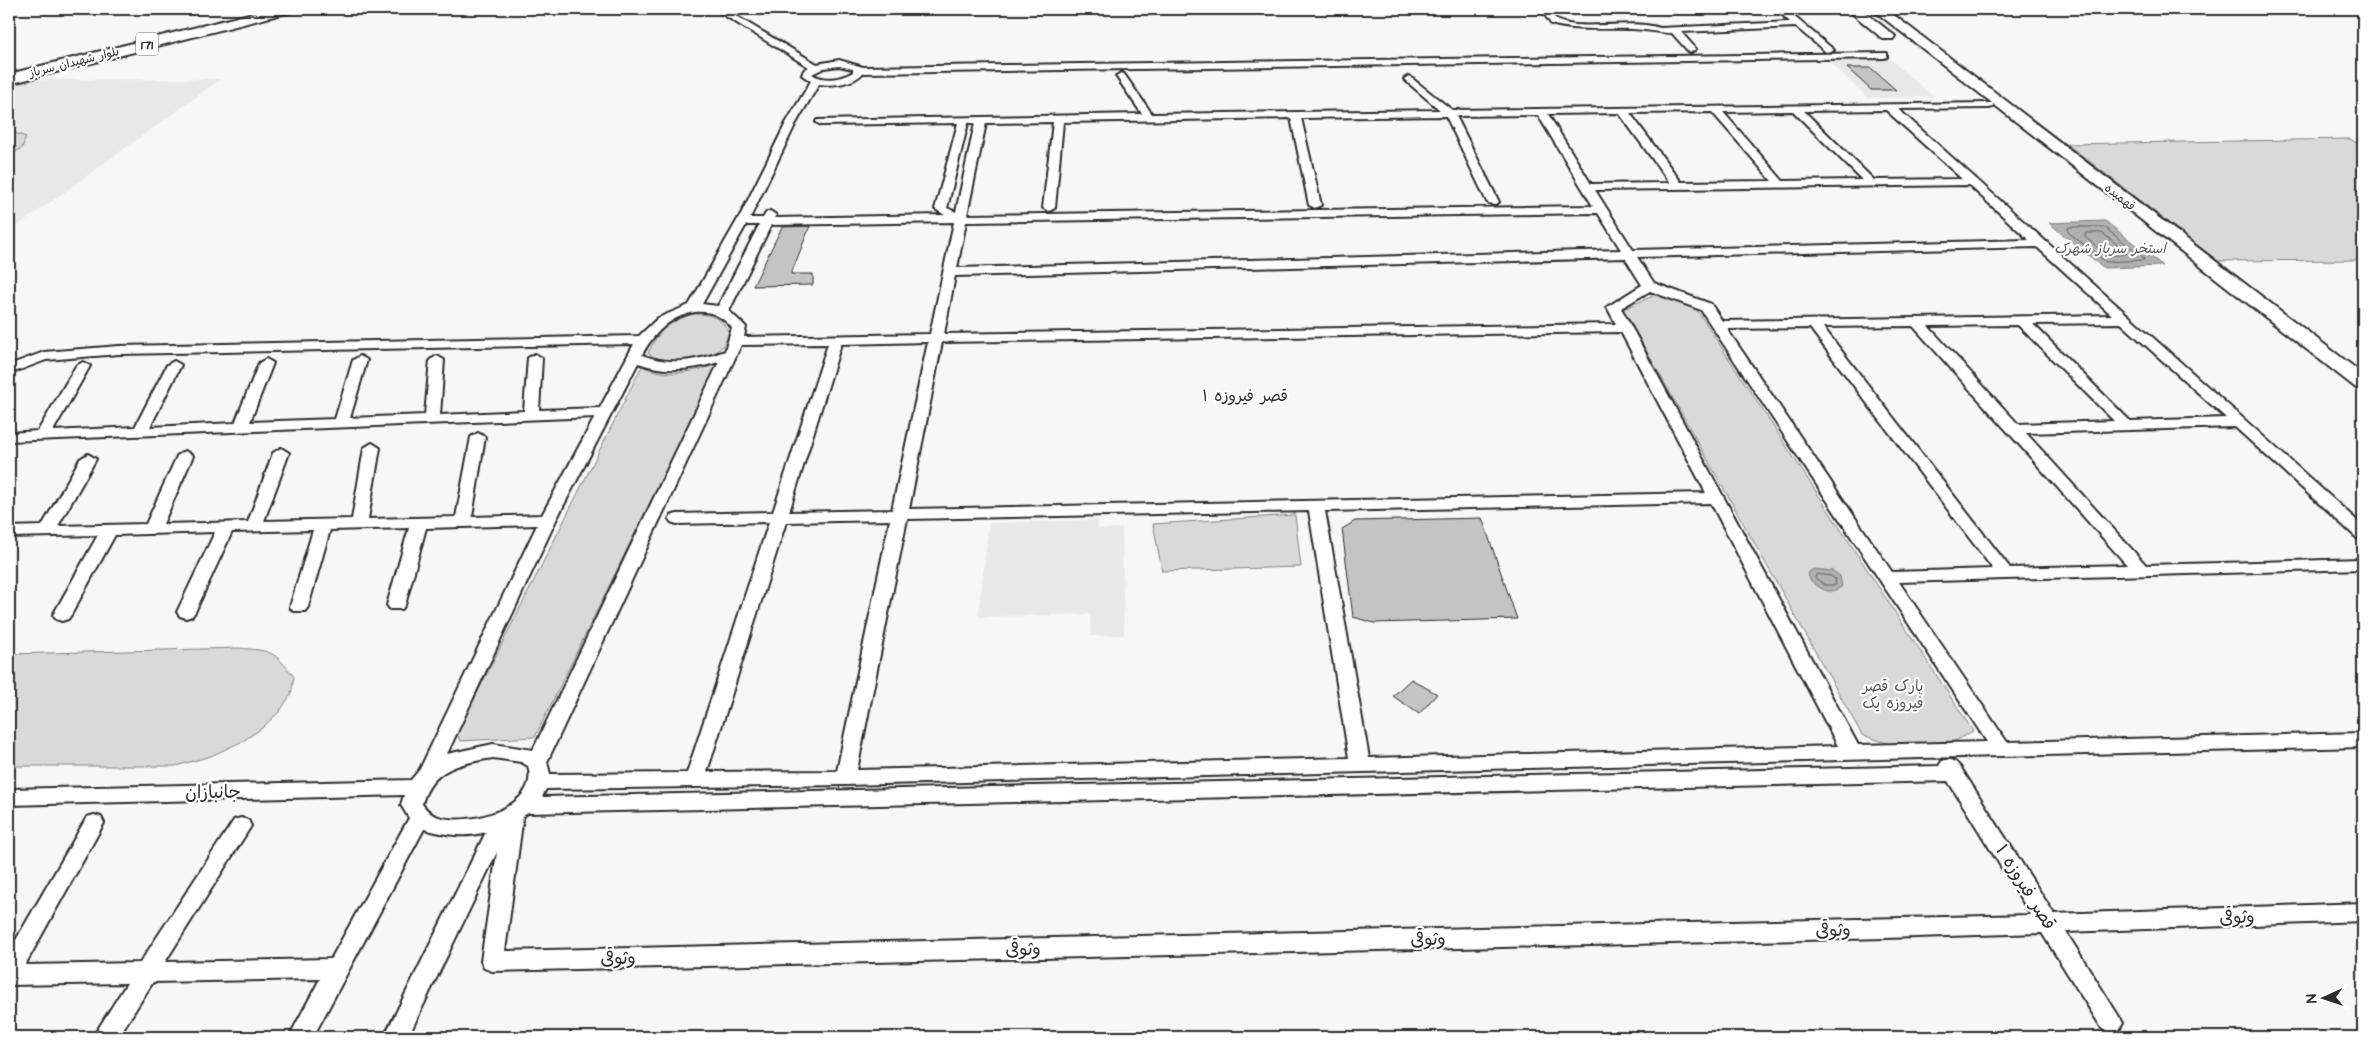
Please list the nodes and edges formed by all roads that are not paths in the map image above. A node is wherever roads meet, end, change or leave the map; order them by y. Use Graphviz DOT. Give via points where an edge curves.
graph roads {
  1 [pos="267,9"];
  2 [pos="285,9"];
  3 [pos="718,9"];
  4 [pos="1545,9"];
  5 [pos="1780,9"];
  6 [pos="1853,9"];
  7 [pos="1878,9"];
  8 [pos="1798,24"];
  9 [pos="1675,31"];
  10 [pos="1659,32"];
  11 [pos="1669,44"];
  12 [pos="1900,46"];
  13 [pos="1691,49"];
  14 [pos="1829,50"];
  15 [pos="1884,55"];
  16 [pos="1731,57"];
  17 [pos="1647,58"];
  18 [pos="815,67"];
  19 [pos="859,70"];
  20 [pos="9,74"];
  21 [pos="1121,76"];
  22 [pos="9,79"];
  23 [pos="1409,79"];
  24 [pos="816,80"];
  25 [pos="1960,93"];
  26 [pos="1995,105"];
  27 [pos="1888,106"];
  28 [pos="1796,108"];
  29 [pos="1715,109"];
  30 [pos="1622,110"];
  31 [pos="1541,112"];
  32 [pos="1450,113"];
  33 [pos="1295,115"];
  34 [pos="1149,117"];
  35 [pos="1058,119"];
  36 [pos="964,120"];
  37 [pos="981,120"];
  38 [pos="821,122"];
  39 [pos="1971,182"];
  40 [pos="1870,183"];
  41 [pos="1780,184"];
  42 [pos="1678,186"];
  43 [pos="1588,187"];
  44 [pos="1493,202"];
  45 [pos="1316,205"];
  46 [pos="1599,205"];
  47 [pos="1049,208"];
  48 [pos="941,209"];
  49 [pos="961,214"];
  50 [pos="769,216"];
  51 [pos="745,217"];
  52 [pos="2040,243"];
  53 [pos="1629,254"];
  54 [pos="949,272"];
  55 [pos="1649,286"];
  56 [pos="693,308"];
  57 [pos="722,311"];
  58 [pos="2124,319"];
  59 [pos="2022,320"];
  60 [pos="1917,322"];
  61 [pos="1813,324"];
  62 [pos="1718,325"];
  63 [pos="1626,328"];
  64 [pos="936,338"];
  65 [pos="836,339"];
  66 [pos="642,340"];
  67 [pos="734,347"];
  68 [pos="634,357"];
  69 [pos="535,358"];
  70 [pos="360,360"];
  71 [pos="437,360"];
  72 [pos="266,362"];
  73 [pos="174,365"];
  74 [pos="83,366"];
  75 [pos="9,370"];
  76 [pos="2363,384"];
  77 [pos="605,412"];
  78 [pos="531,415"];
  79 [pos="432,419"];
  80 [pos="2239,422"];
  81 [pos="341,423"];
  82 [pos="2126,425"];
  83 [pos="241,427"];
  84 [pos="2013,429"];
  85 [pos="140,432"];
  86 [pos="43,436"];
  87 [pos="9,437"];
  88 [pos="478,438"];
  89 [pos="372,448"];
  90 [pos="281,453"];
  91 [pos="186,456"];
  92 [pos="88,459"];
  93 [pos="1716,498"];
  94 [pos="1316,506"];
  95 [pos="899,514"];
  96 [pos="780,517"];
  97 [pos="677,519"];
  98 [pos="548,520"];
  99 [pos="463,522"];
  100 [pos="419,523"];
  101 [pos="359,524"];
  102 [pos="322,525"];
  103 [pos="226,527"];
  104 [pos="254,527"];
  105 [pos="152,529"];
  106 [pos="109,530"];
  107 [pos="47,531"];
  108 [pos="2363,534"];
  109 [pos="12,536"];
  110 [pos="2363,564"];
  111 [pos="2140,570"];
  112 [pos="2005,573"];
  113 [pos="1888,577"];
  114 [pos="396,605"];
  115 [pos="299,607"];
  116 [pos="186,612"];
  117 [pos="62,614"];
  118 [pos="2363,740"];
  119 [pos="2001,748"];
  120 [pos="1939,751"];
  121 [pos="1852,753"];
  122 [pos="1360,765"];
  123 [pos="538,772"];
  124 [pos="1954,773"];
  125 [pos="844,778"];
  126 [pos="696,780"];
  127 [pos="422,781"];
  128 [pos="9,797"];
  129 [pos="513,813"];
  130 [pos="420,817"];
  131 [pos="94,823"];
  132 [pos="241,826"];
  133 [pos="2363,912"];
  134 [pos="2049,924"];
  135 [pos="338,969"];
  136 [pos="147,972"];
  137 [pos="9,973"];
  138 [pos="2111,1023"];
  139 [pos="105,1037"];
  140 [pos="301,1037"];
  141 [pos="396,1037"];
  1 -- 20 [label="main road, بلوار شهیدان سرباز / 171"];
  2 -- 22 [label="main road, بلوار شهیدان سرباز / 171"];
  3 -- 18 [label="street"];
  4 -- 10 [label="street" via="1554,22 1572,27 1647,27"];
  5 -- 8 [label="street"];
  6 -- 12 [label="main road"];
  7 -- 26 [label="main road, فهمیده"];
  8 -- 9 [label="street"];
  8 -- 14 [label="street"];
  9 -- 10 [label="street"];
  9 -- 13 [label="street"];
  10 -- 11 [label="street"];
  13 -- 16 [label="street" via="1719,52"];
  13 -- 17 [label="street" via="1650,54"];
  15 -- 16 [label="street"];
  16 -- 17 [label="street"];
  17 -- 19 [label="street"];
  18 -- 19 [label="street" via="847,63"];
  18 -- 24 [label="street" via="807,75"];
  19 -- 24 [label="street" via="854,76 840,80"];
  21 -- 34 [label="street"];
  23 -- 32 [label="street"];
  24 -- 51 [label="street"];
  25 -- 26 [label="main road, فهمیده" via="1971,102"];
  26 -- 27 [label="street"];
  26 -- 76 [label="main road, فهمیده"];
  27 -- 28 [label="street"];
  27 -- 39 [label="street"];
  28 -- 29 [label="street"];
  28 -- 40 [label="street"];
  29 -- 30 [label="street"];
  29 -- 41 [label="street"];
  30 -- 31 [label="street"];
  30 -- 42 [label="street"];
  31 -- 32 [label="street"];
  31 -- 43 [label="street"];
  32 -- 33 [label="street"];
  32 -- 44 [label="street"];
  33 -- 34 [label="street"];
  33 -- 45 [label="street"];
  34 -- 35 [label="street"];
  35 -- 37 [label="street"];
  35 -- 47 [label="street"];
  36 -- 37 [label="street"];
  36 -- 38 [label="street"];
  36 -- 48 [label="street"];
  37 -- 49 [label="street"];
  39 -- 40 [label="street"];
  39 -- 52 [label="street"];
  40 -- 41 [label="street"];
  41 -- 42 [label="street"];
  42 -- 43 [label="street"];
  43 -- 46 [label="street"];
  44 -- 45 [label="street"];
  44 -- 46 [label="street"];
  45 -- 47 [label="street"];
  46 -- 49 [label="street"];
  46 -- 53 [label="street"];
  47 -- 49 [label="street"];
  48 -- 49 [label="street"];
  48 -- 50 [label="street"];
  49 -- 50 [label="street"];
  49 -- 54 [label="street"];
  50 -- 51 [label="street"];
  50 -- 57 [label="street"];
  51 -- 56 [label="street"];
  52 -- 53 [label="street"];
  52 -- 58 [label="street"];
  53 -- 54 [label="street"];
  53 -- 55 [label="street"];
  54 -- 64 [label="street"];
  55 -- 62 [label="street" via="1706,307"];
  55 -- 63 [label="street" via="1614,307"];
  56 -- 57 [label="street" via="710,307"];
  56 -- 66 [label="street" via="661,321"];
  57 -- 67 [label="street" via="739,327"];
  58 -- 59 [label="street"];
  58 -- 80 [label="street"];
  59 -- 60 [label="street"];
  59 -- 82 [label="street"];
  60 -- 61 [label="street"];
  60 -- 84 [label="street"];
  61 -- 62 [label="street"];
  61 -- 112 [label="street"];
  62 -- 113 [label="street"];
  63 -- 64 [label="street"];
  63 -- 93 [label="street"];
  64 -- 65 [label="street"];
  64 -- 95 [label="street"];
  65 -- 67 [label="street"];
  65 -- 96 [label="street"];
  66 -- 68 [label="street"];
  66 -- 75 [label="street" via="111,350 44,356"];
  67 -- 68 [label="street" via="708,362 682,366 660,366"];
  67 -- 123 [label="street"];
  68 -- 77 [label="street"];
  69 -- 78 [label="street"];
  70 -- 81 [label="street"];
  71 -- 79 [label="street"];
  72 -- 83 [label="street"];
  73 -- 85 [label="street"];
  74 -- 86 [label="street"];
  77 -- 78 [label="street"];
  77 -- 98 [label="street"];
  78 -- 79 [label="street"];
  79 -- 81 [label="street"];
  80 -- 82 [label="street"];
  80 -- 108 [label="street"];
  81 -- 83 [label="street"];
  82 -- 84 [label="street"];
  83 -- 85 [label="street"];
  84 -- 111 [label="street"];
  85 -- 86 [label="street"];
  86 -- 87 [label="street"];
  88 -- 99 [label="street"];
  89 -- 101 [label="street"];
  90 -- 104 [label="street"];
  91 -- 105 [label="street"];
  92 -- 107 [label="street"];
  93 -- 94 [label="street"];
  93 -- 121 [label="street"];
  94 -- 95 [label="street"];
  94 -- 122 [label="street"];
  95 -- 96 [label="street"];
  95 -- 125 [label="street"];
  96 -- 97 [label="street"];
  96 -- 126 [label="street"];
  98 -- 99 [label="street"];
  98 -- 127 [label="street"];
  99 -- 100 [label="street"];
  100 -- 101 [label="street"];
  100 -- 114 [label="street"];
  101 -- 102 [label="street"];
  102 -- 104 [label="street"];
  102 -- 115 [label="street"];
  103 -- 104 [label="street"];
  103 -- 105 [label="street"];
  103 -- 116 [label="street"];
  105 -- 106 [label="street"];
  106 -- 107 [label="street"];
  106 -- 117 [label="street"];
  107 -- 109 [label="street"];
  110 -- 111 [label="street"];
  111 -- 112 [label="street"];
  112 -- 113 [label="street"];
  113 -- 119 [label="street"];
  118 -- 119 [label="street"];
  119 -- 120 [label="street"];
  120 -- 121 [label="street"];
  120 -- 124 [label="street, قصر فیروزه ۱"];
  121 -- 122 [label="street"];
  122 -- 125 [label="street"];
  123 -- 126 [label="street"];
  123 -- 127 [label="street" via="525,755 493,751 453,760"];
  123 -- 129 [label="street" via="535,793"];
  124 -- 129 [label="street"];
  124 -- 134 [label="street, قصر فیروزه ۱"];
  125 -- 126 [label="street"];
  127 -- 128 [label="street, جانبازان"];
  127 -- 130 [label="street" via="411,805"];
  129 -- 130 [label="street" via="479,826 432,824"];
  129 -- 134 [label="street, وثوقی" via="492,961"];
  129 -- 141 [label="street"];
  130 -- 135 [label="street"];
  131 -- 137 [label="street"];
  132 -- 136 [label="street"];
  133 -- 134 [label="street, وثوقی"];
  134 -- 138 [label="street, قصر فیروزه ۱"];
  135 -- 136 [label="street"];
  135 -- 140 [label="street"];
  136 -- 137 [label="street"];
  136 -- 139 [label="street"];
}
